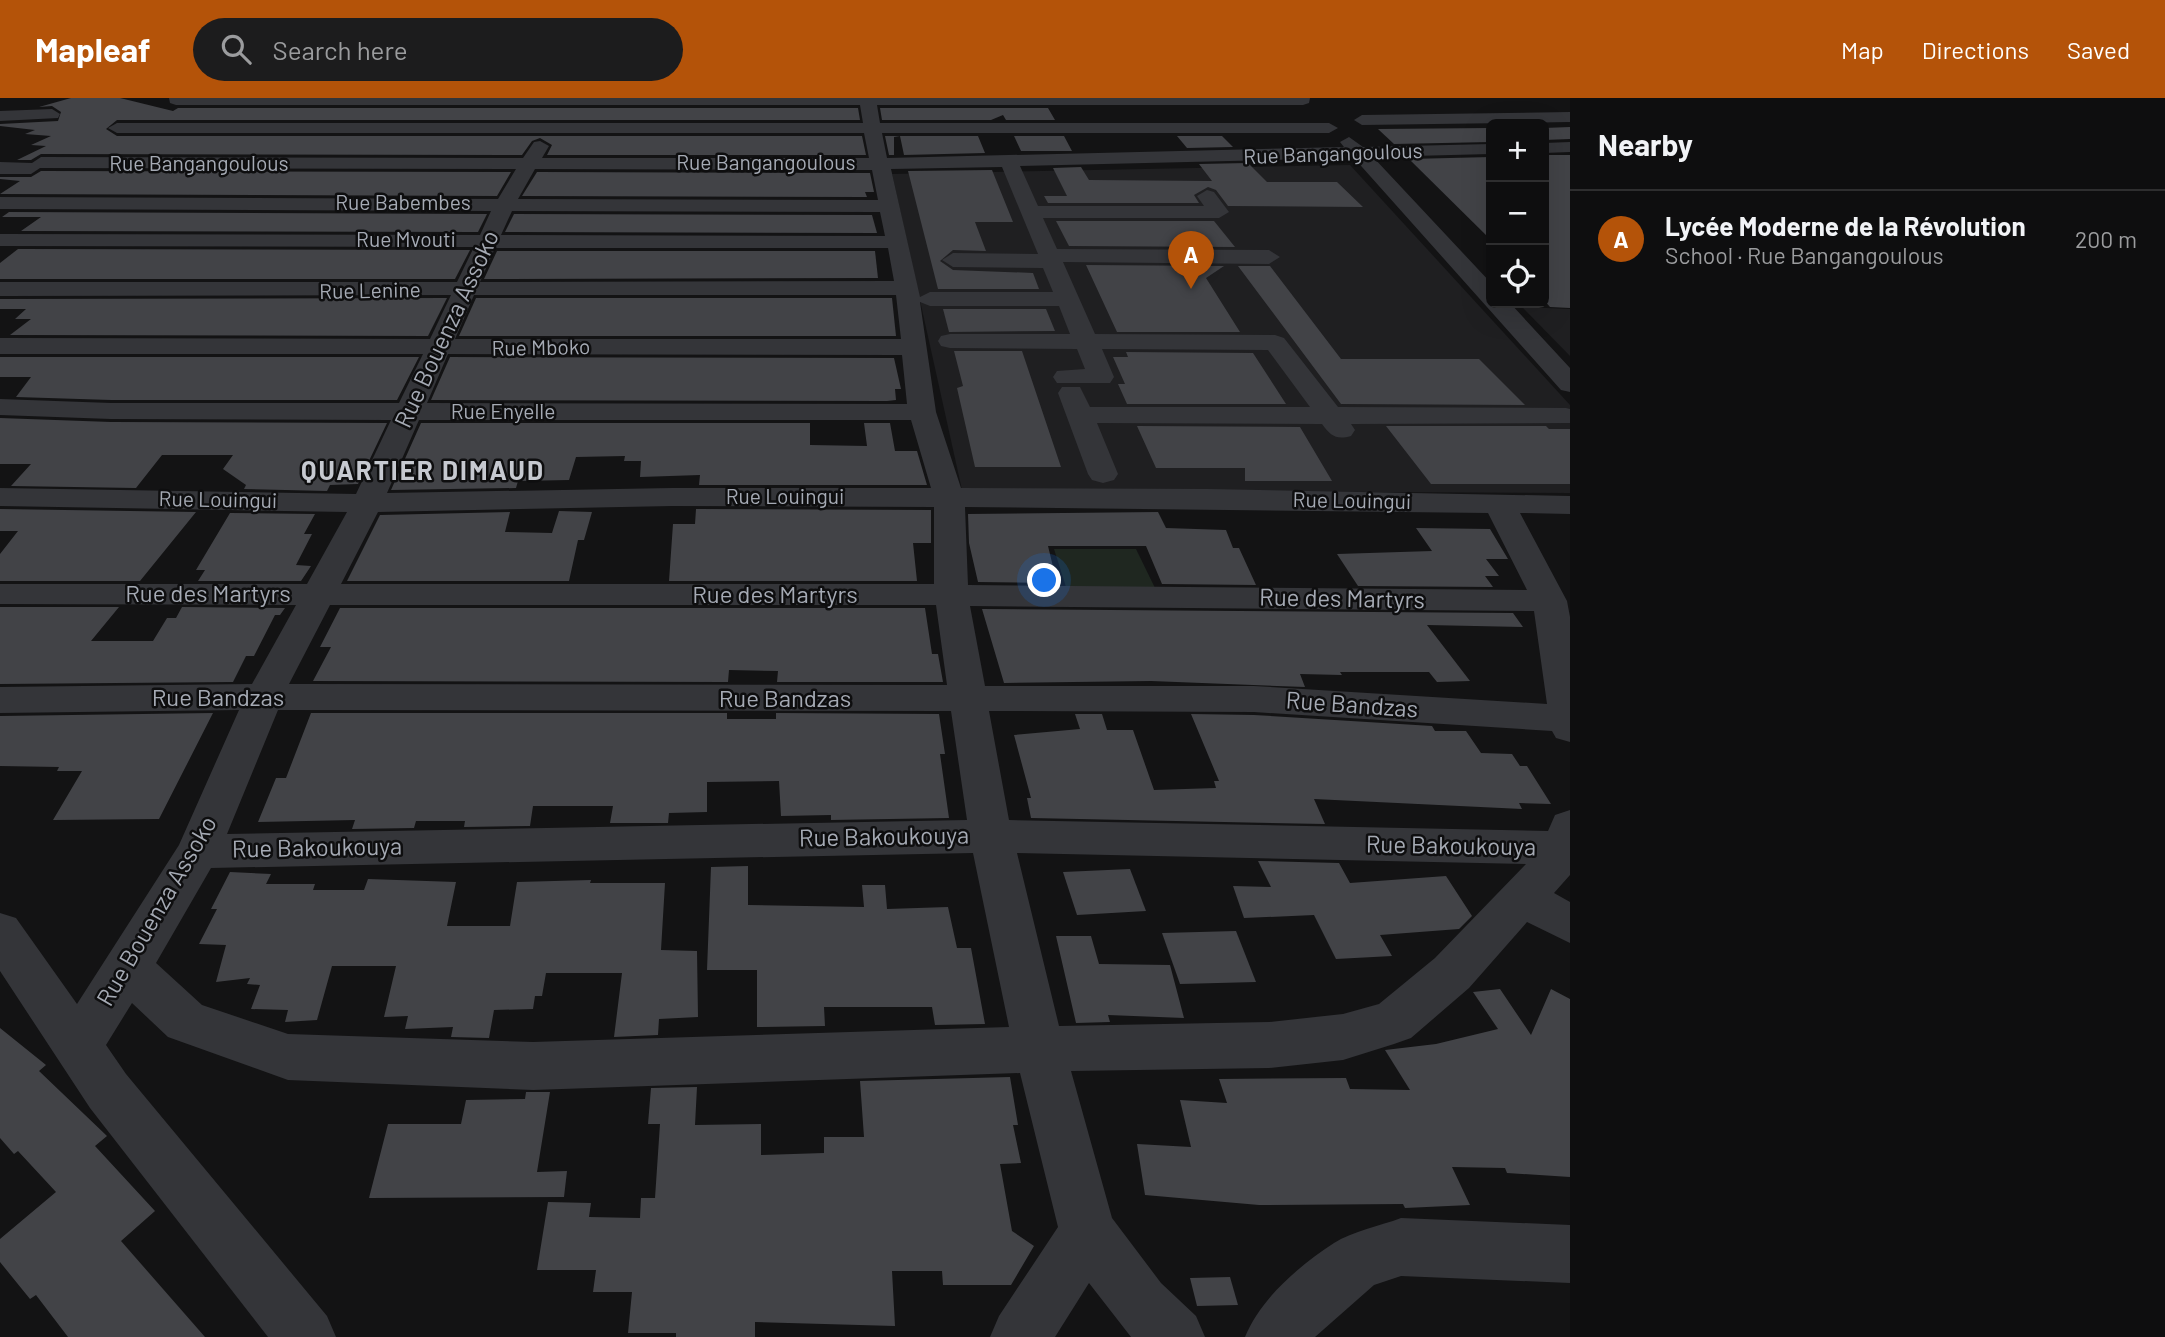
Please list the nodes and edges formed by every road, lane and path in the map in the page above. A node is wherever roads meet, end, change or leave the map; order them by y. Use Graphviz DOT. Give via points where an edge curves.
graph roads {
  1 [pos="399,99"];
  2 [pos="566,99"];
  3 [pos="868,99"];
  4 [pos="1082,99"];
  5 [pos="1302,99"];
  6 [pos="168,104"];
  7 [pos="1404,105"];
  8 [pos="52,114"];
  9 [pos="0,116"];
  10 [pos="1570,117"];
  11 [pos="1532,118"];
  12 [pos="1421,119"];
  13 [pos="1362,120"];
  14 [pos="551,127"];
  15 [pos="1098,128"];
  16 [pos="1335,128"];
  17 [pos="1570,139"];
  18 [pos="79,146"];
  19 [pos="877,146"];
  20 [pos="1570,147"];
  21 [pos="1549,148"];
  22 [pos="1486,149"];
  23 [pos="1361,153"];
  24 [pos="1117,159"];
  25 [pos="1009,162"];
  26 [pos="528,163"];
  27 [pos="283,164"];
  28 [pos="36,165"];
  29 [pos="0,168"];
  30 [pos="0,182"];
  31 [pos="1207,195"];
  32 [pos="0,203"];
  33 [pos="241,203"];
  34 [pos="505,203"];
  35 [pos="1034,219"];
  36 [pos="892,224"];
  37 [pos="0,240"];
  38 [pos="490,240"];
  39 [pos="206,241"];
  40 [pos="1269,257"];
  41 [pos="1043,259"];
  42 [pos="953,260"];
  43 [pos="0,289"];
  44 [pos="468,289"];
  45 [pos="157,290"];
  46 [pos="1486,291"];
  47 [pos="919,293"];
  48 [pos="1068,299"];
  49 [pos="1502,308"];
  50 [pos="1053,341"];
  51 [pos="1086,342"];
  52 [pos="932,344"];
  53 [pos="0,346"];
  54 [pos="439,349"];
  55 [pos="1066,377"];
  56 [pos="1570,384"];
  57 [pos="0,407"];
  58 [pos="408,412"];
  59 [pos="922,412"];
  60 [pos="1079,415"];
  61 [pos="1330,415"];
  62 [pos="1566,416"];
  63 [pos="1351,442"];
  64 [pos="1103,474"];
  65 [pos="0,497"];
  66 [pos="949,499"];
  67 [pos="367,503"];
  68 [pos="1499,503"];
  69 [pos="1570,505"];
  70 [pos="0,594"];
  71 [pos="316,594"];
  72 [pos="951,595"];
  73 [pos="1550,601"];
  74 [pos="264,697"];
  75 [pos="969,699"];
  76 [pos="0,701"];
  77 [pos="1570,719"];
  78 [pos="1570,728"];
  79 [pos="991,836"];
  80 [pos="1569,841"];
  81 [pos="198,851"];
  82 [pos="1520,896"];
  83 [pos="1570,924"];
  84 [pos="0,932"];
  85 [pos="128,968"];
  86 [pos="78,1045"];
  87 [pos="1039,1049"];
  88 [pos="1088,1233"];
  89 [pos="1570,1254"];
  90 [pos="306,1337"];
  91 [pos="1020,1337"];
  92 [pos="1175,1337"];
  93 [pos="1275,1337"];
  1 -- 2 [label="street"];
  1 -- 6 [label="street"];
  2 -- 3 [label="street"];
  2 -- 14 [label="street, Rue Bouenza Assoko"];
  3 -- 4 [label="street"];
  3 -- 19 [label="street"];
  4 -- 5 [label="street"];
  4 -- 15 [label="street"];
  5 -- 16 [label="street"];
  6 -- 14 [label="street" via="111,131"];
  7 -- 12 [label="street"];
  8 -- 9 [label="street"];
  10 -- 11 [label="street"];
  11 -- 12 [label="street"];
  11 -- 17 [label="street"];
  12 -- 13 [label="street"];
  14 -- 19 [label="street"];
  14 -- 26 [label="street, Rue Bouenza Assoko"];
  15 -- 16 [label="street"];
  15 -- 19 [label="street"];
  15 -- 24 [label="street"];
  16 -- 23 [label="street"];
  18 -- 28 [label="street"];
  19 -- 25 [label="street, Rue Bangangoulous"];
  19 -- 26 [label="street, Rue Bangangoulous"];
  19 -- 36 [label="street"];
  20 -- 21 [label="street"];
  22 -- 23 [label="street, Rue Bangangoulous"];
  23 -- 24 [label="street, Rue Bangangoulous"];
  23 -- 46 [label="street"];
  24 -- 25 [label="street, Rue Bangangoulous"];
  25 -- 35 [label="street"];
  26 -- 27 [label="street, Rue Bangangoulous"];
  26 -- 34 [label="street, Rue Bouenza Assoko"];
  27 -- 28 [label="street, Rue Bangangoulous"];
  27 -- 33 [label="street"];
  28 -- 29 [label="street, Rue Bangangoulous"];
  28 -- 30 [label="street"];
  31 -- 35 [label="street" via="1219,212"];
  32 -- 33 [label="street, Rue Babembes"];
  33 -- 34 [label="street, Rue Babembes"];
  33 -- 39 [label="street"];
  34 -- 36 [label="street, Rue Babembes"];
  34 -- 38 [label="street, Rue Bouenza Assoko"];
  35 -- 41 [label="street"];
  36 -- 38 [label="street, Rue Mvouti"];
  36 -- 47 [label="street"];
  37 -- 39 [label="street, Rue Mvouti"];
  38 -- 39 [label="street, Rue Mvouti"];
  38 -- 44 [label="street, Rue Bouenza Assoko"];
  39 -- 45 [label="street"];
  40 -- 41 [label="street"];
  41 -- 42 [label="street"];
  41 -- 48 [label="street"];
  43 -- 45 [label="street, Rue Lenine"];
  44 -- 45 [label="street, Rue Lenine"];
  44 -- 47 [label="street, Rue Lenine"];
  44 -- 54 [label="street, Rue Bouenza Assoko"];
  47 -- 48 [label="street, Rue Lenine"];
  47 -- 52 [label="street"];
  48 -- 51 [label="street"];
  49 -- 56 [label="street"];
  50 -- 51 [label="street, Rue Mboko"];
  50 -- 52 [label="street, Rue Mboko"];
  50 -- 55 [label="street"];
  51 -- 55 [label="street" via="1101,377"];
  51 -- 61 [label="street, Rue Mboko" via="1275,343"];
  52 -- 54 [label="street, Rue Mboko"];
  52 -- 59 [label="street"];
  53 -- 54 [label="street, Rue Mboko"];
  54 -- 58 [label="street, Rue Bouenza Assoko"];
  55 -- 60 [label="street"];
  57 -- 58 [label="street, Rue Enyelle"];
  58 -- 59 [label="street, Rue Enyelle"];
  58 -- 67 [label="street, Rue Bouenza Assoko"];
  59 -- 66 [label="street"];
  60 -- 61 [label="street"];
  60 -- 64 [label="street"];
  61 -- 62 [label="street"];
  61 -- 63 [label="street"];
  65 -- 67 [label="street, Rue Louingui"];
  66 -- 67 [label="street, Rue Louingui" via="672,497"];
  66 -- 68 [label="street, Rue Louingui"];
  66 -- 72 [label="street"];
  67 -- 71 [label="street, Rue Bouenza Assoko"];
  68 -- 69 [label="street, Rue Louingui"];
  68 -- 73 [label="street"];
  70 -- 71 [label="street, Rue des Martyrs"];
  71 -- 72 [label="street, Rue des Martyrs"];
  71 -- 74 [label="street, Rue Bouenza Assoko"];
  72 -- 73 [label="street, Rue des Martyrs"];
  72 -- 75 [label="street"];
  73 -- 77 [label="street"];
  74 -- 75 [label="street, Rue Bandzas"];
  74 -- 76 [label="street, Rue Bandzas"];
  74 -- 81 [label="street, Rue Bouenza Assoko"];
  75 -- 77 [label="street, Rue Bandzas" via="1254,699"];
  75 -- 79 [label="street"];
  77 -- 78 [label="street"];
  79 -- 80 [label="street, Rue Bakoukouya"];
  79 -- 81 [label="street, Rue Bakoukouya"];
  79 -- 87 [label="street"];
  80 -- 82 [label="street"];
  81 -- 85 [label="street, Rue Bouenza Assoko"];
  82 -- 83 [label="street"];
  82 -- 87 [label="street" via="1452,973 1394,1022 1343,1037 1269,1045"];
  84 -- 86 [label="street"];
  85 -- 86 [label="street, Rue Bouenza Assoko"];
  85 -- 87 [label="street" via="186,1021 288,1056 533,1066"];
  86 -- 90 [label="street" via="108,1091"];
  87 -- 88 [label="street"];
  88 -- 91 [label="street"];
  88 -- 92 [label="street" via="1140,1304"];
  89 -- 93 [label="street" via="1401,1247 1356,1263 1304,1305"];
}
